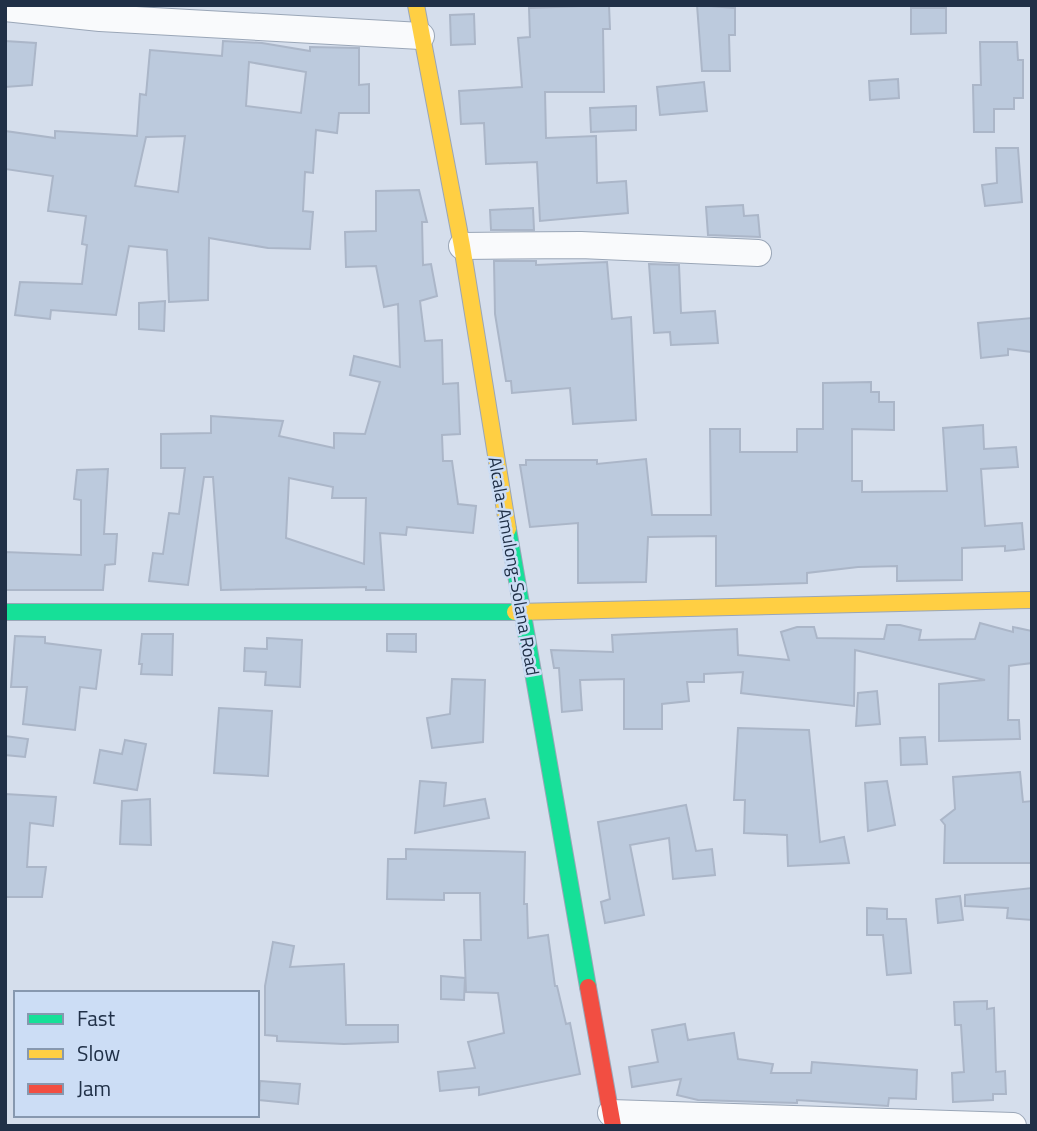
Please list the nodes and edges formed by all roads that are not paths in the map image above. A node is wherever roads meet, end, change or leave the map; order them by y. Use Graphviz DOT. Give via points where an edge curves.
graph roads {
  1 [pos="416,5"];
  2 [pos="5,8"];
  3 [pos="421,36"];
  4 [pos="462,246"];
  5 [pos="758,253"];
  6 [pos="1032,600"];
  7 [pos="5,611"];
  8 [pos="522,612"];
  9 [pos="612,1119"];
  10 [pos="1013,1126"];
  1 -- 3 [label="main road, Alcala-Amulong-Solana Road"];
  2 -- 3 [label="street" via="100,18"];
  3 -- 4 [label="main road, Alcala-Amulong-Solana Road"];
  4 -- 5 [label="street" via="581,245"];
  4 -- 8 [label="main road, Alcala-Amulong-Solana Road"];
  6 -- 8 [label="main road"];
  7 -- 8 [label="main road"];
  8 -- 9 [label="main road, Alcala-Amulong-Solana Road"];
  9 -- 10 [label="street"];
}
